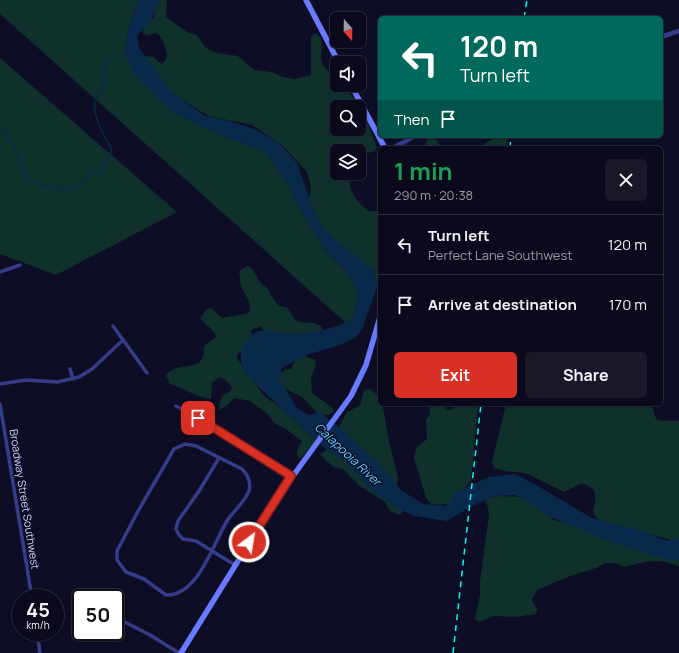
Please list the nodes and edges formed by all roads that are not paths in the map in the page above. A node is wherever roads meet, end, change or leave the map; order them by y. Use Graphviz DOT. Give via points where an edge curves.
graph roads {
  1 [pos="306,0"];
  2 [pos="679,31"];
  3 [pos="663,36"];
  4 [pos="335,56"];
  5 [pos="355,92"];
  6 [pos="378,135"];
  7 [pos="411,138"];
  8 [pos="412,138"];
  9 [pos="397,146"];
  10 [pos="405,146"];
  11 [pos="20,265"];
  12 [pos="0,272"];
  13 [pos="378,323"];
  14 [pos="113,326"];
  15 [pos="123,340"];
  16 [pos="70,369"];
  17 [pos="147,373"];
  18 [pos="73,379"];
  19 [pos="0,384"];
  20 [pos="0,404"];
  21 [pos="176,406"];
  22 [pos="219,458"];
  23 [pos="291,476"];
  24 [pos="212,550"];
  25 [pos="235,564"];
  26 [pos="31,589"];
  27 [pos="124,621"];
  28 [pos="38,641"];
  29 [pos="40,653"];
  30 [pos="180,653"];
  1 -- 4 [label="main road"];
  2 -- 3 [label="street"];
  5 -- 6 [label="main road"];
  7 -- 9 [label="street"];
  8 -- 10 [label="street"];
  11 -- 12 [label="street"];
  13 -- 23 [label="main road" via="363,372 351,396"];
  14 -- 15 [label="street"];
  15 -- 17 [label="street"];
  15 -- 18 [label="street" via="92,369"];
  16 -- 18 [label="street"];
  18 -- 19 [label="street" via="57,382 26,380"];
  20 -- 26 [label="street, Broadway Street Southwest"];
  21 -- 23 [label="street" via="210,424"];
  22 -- 24 [label="street" via="242,469 247,474 250,486 246,496 228,519"];
  22 -- 24 [label="street" via="178,521 176,529 183,539 196,541"];
  22 -- 24 [label="street" via="190,444 174,449 117,551 118,560 126,572 144,579 166,595 172,595 178,594 196,579"];
  23 -- 25 [label="main road"];
  24 -- 25 [label="street"];
  25 -- 30 [label="main road"];
  27 -- 30 [label="street"];
  28 -- 29 [label="street"];
}
